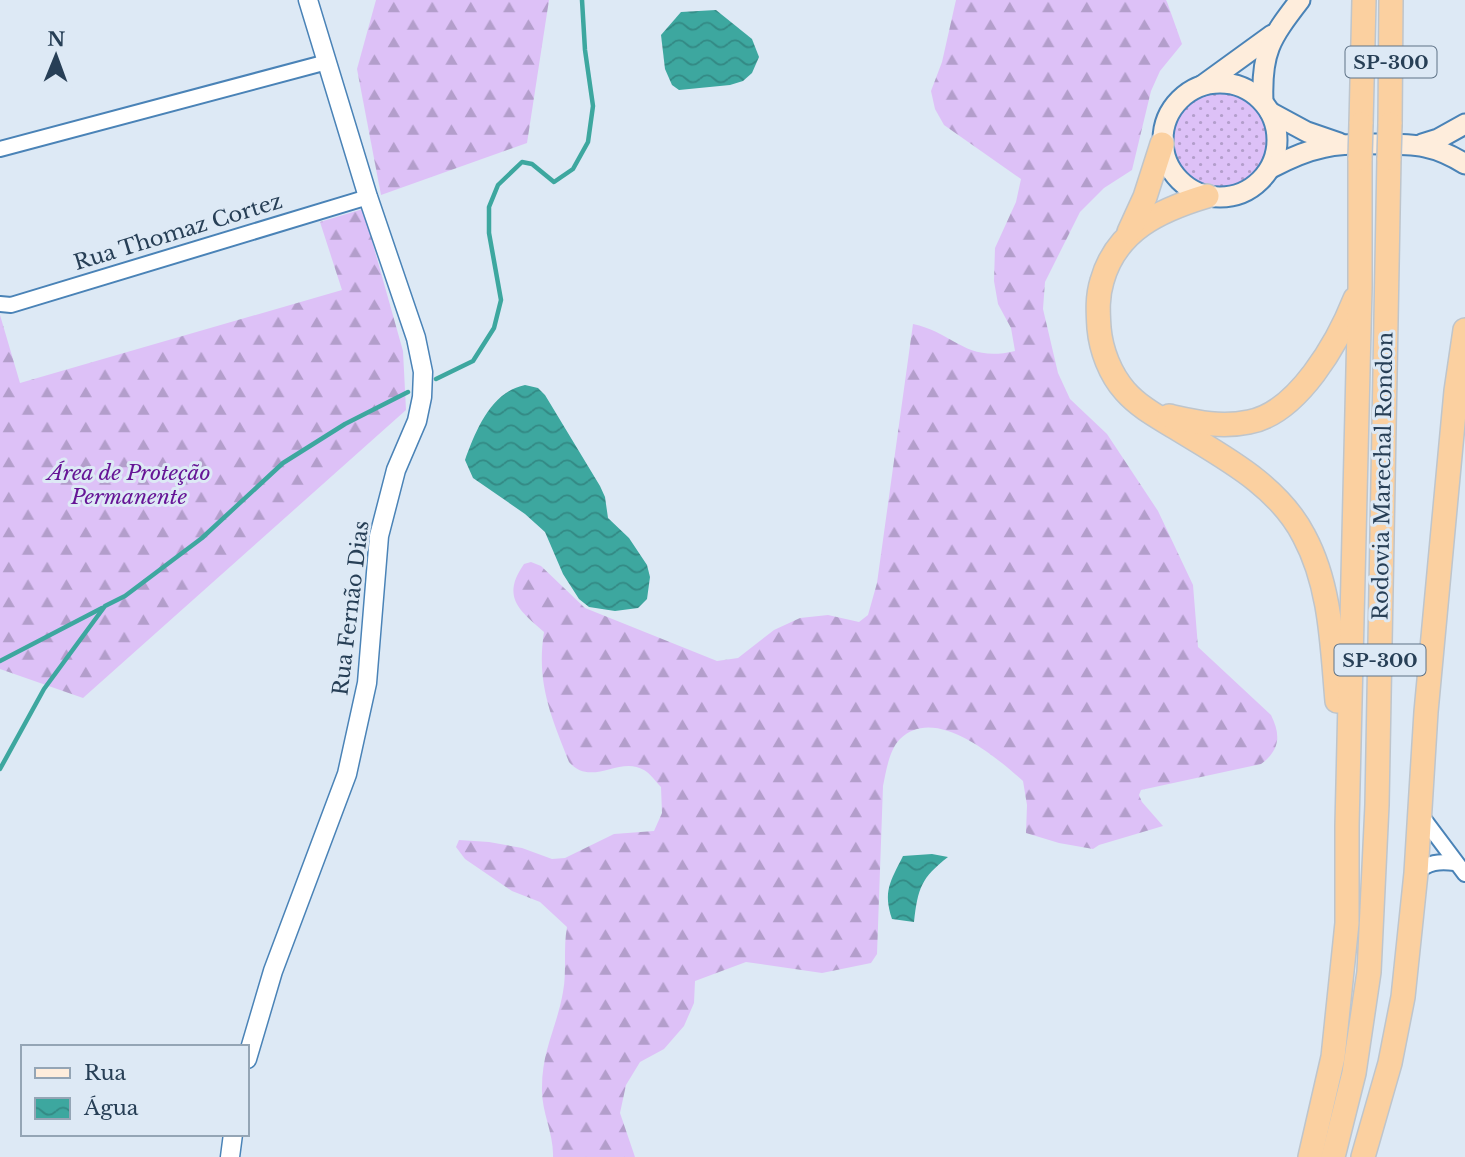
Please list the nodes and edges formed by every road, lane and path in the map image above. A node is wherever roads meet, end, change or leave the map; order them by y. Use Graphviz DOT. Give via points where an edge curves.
graph roads {
  1 [pos="308,0"];
  2 [pos="1300,0"];
  3 [pos="1364,0"];
  4 [pos="1391,0"];
  5 [pos="1276,32"];
  6 [pos="327,62"];
  7 [pos="1202,86"];
  8 [pos="1266,107"];
  9 [pos="1465,124"];
  10 [pos="1340,143"];
  11 [pos="1162,144"];
  12 [pos="1422,144"];
  13 [pos="0,149"];
  14 [pos="1465,164"];
  15 [pos="1270,168"];
  16 [pos="1207,196"];
  17 [pos="368,197"];
  18 [pos="1128,235"];
  19 [pos="1360,287"];
  20 [pos="0,304"];
  21 [pos="1465,330"];
  22 [pos="1148,411"];
  23 [pos="1420,814"];
  24 [pos="1347,826"];
  25 [pos="1460,869"];
  26 [pos="1416,873"];
  27 [pos="248,1056"];
  28 [pos="233,1136"];
  29 [pos="230,1157"];
  30 [pos="1310,1157"];
  31 [pos="1333,1157"];
  32 [pos="1363,1157"];
  1 -- 6 [label="street, Rua Fernão Dias"];
  2 -- 5 [label="main road"];
  3 -- 19 [label="highway, Rodovia Marechal Rondon / SP-300, bridge"];
  4 -- 31 [label="highway, Rodovia Marechal Rondon / SP-300, bridge" via="1377,805 1369,972 1354,1073"];
  5 -- 7 [label="main road"];
  5 -- 8 [label="main road" via="1263,65"];
  6 -- 13 [label="street"];
  6 -- 17 [label="street, Rua Fernão Dias"];
  7 -- 8 [label="main road" via="1235,85 1250,91"];
  7 -- 11 [label="main road" via="1185,94 1172,108"];
  8 -- 10 [label="main road" via="1307,132"];
  8 -- 15 [label="main road" via="1278,140"];
  9 -- 12 [label="main road"];
  10 -- 12 [label="main road"];
  10 -- 15 [label="main road" via="1307,151"];
  11 -- 16 [label="main road" via="1176,178"];
  11 -- 18 [label="highway"];
  12 -- 14 [label="main road"];
  15 -- 16 [label="main road" via="1250,190 1229,197"];
  16 -- 18 [label="highway" via="1175,206"];
  17 -- 20 [label="street, Rua Thomaz Cortez" via="11,305"];
  17 -- 27 [label="street, Rua Fernão Dias" via="416,338 422,397 379,536 367,683 347,774 273,971"];
  18 -- 22 [label="highway" via="1115,249 1099,290 1100,336 1114,374"];
  19 -- 22 [label="highway" via="1335,344 1296,393 1272,412 1252,422 1207,425"];
  19 -- 24 [label="highway, Rodovia Marechal Rondon / SP-300"];
  21 -- 23 [label="highway"];
  22 -- 24 [label="highway" via="1248,474 1276,497 1304,535 1320,575 1330,621"];
  23 -- 25 [label="street"];
  23 -- 26 [label="highway"];
  24 -- 30 [label="highway, Rodovia Marechal Rondon / SP-300" via="1347,923 1334,1057"];
  25 -- 26 [label="street" via="1438,862"];
  26 -- 32 [label="highway" via="1398,1027"];
  28 -- 29 [label="street"];
}
